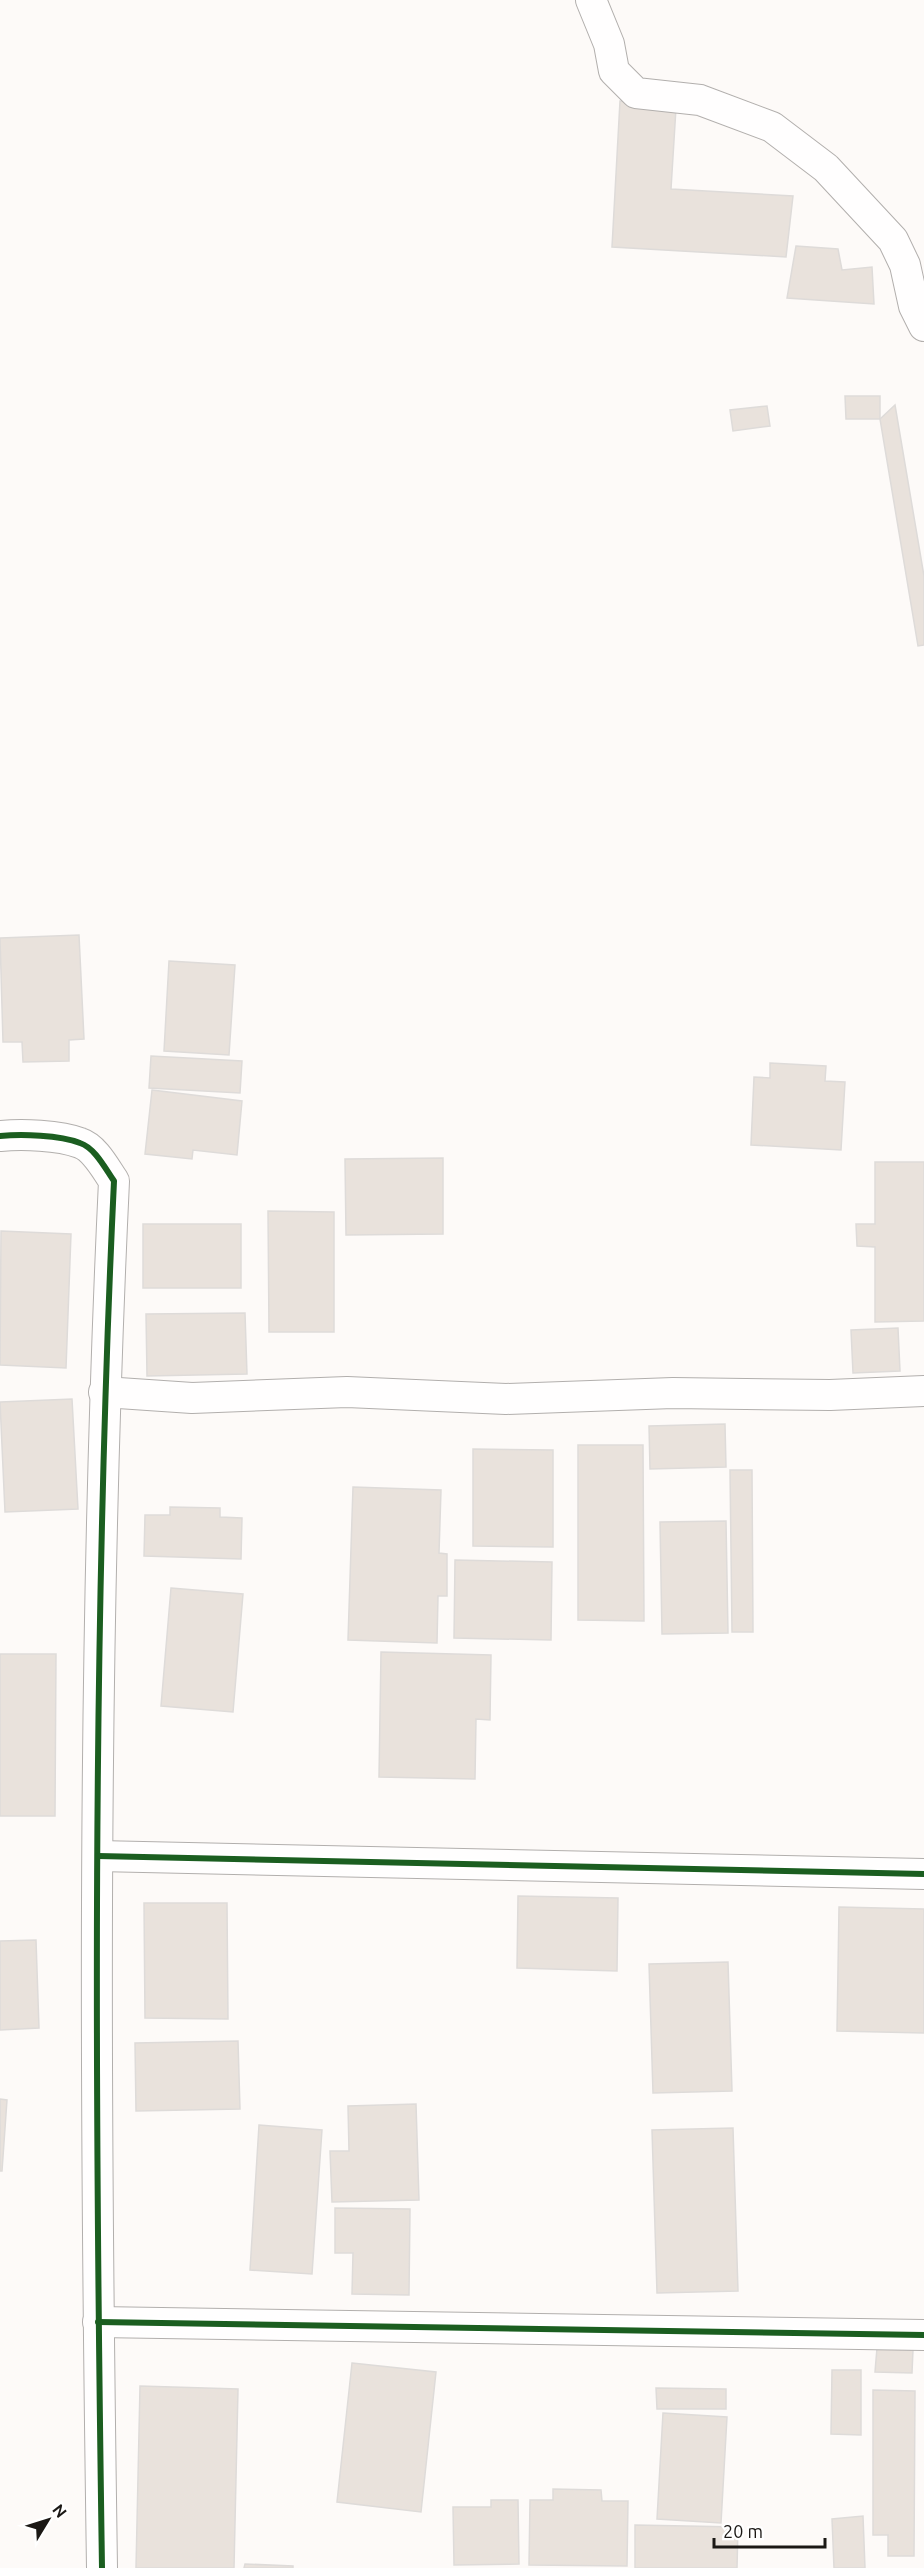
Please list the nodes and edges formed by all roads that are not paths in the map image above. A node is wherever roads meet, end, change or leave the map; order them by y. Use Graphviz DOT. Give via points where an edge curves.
graph roads {
  1 [pos="596,3"];
  2 [pos="924,326"];
  3 [pos="0,1136"];
  4 [pos="924,1391"];
  5 [pos="104,1392"];
  6 [pos="98,1856"];
  7 [pos="924,1874"];
  8 [pos="98,2322"];
  9 [pos="924,2335"];
  10 [pos="102,2568"];
  1 -- 2 [label="street" via="614,71 636,93 700,100 772,127 826,168 893,240"];
  3 -- 5 [label="street" via="81,1143 99,1158 114,1181"];
  4 -- 5 [label="street" via="506,1398 347,1392 192,1398"];
  5 -- 6 [label="street"];
  6 -- 7 [label="street"];
  6 -- 8 [label="street"];
  8 -- 9 [label="street"];
  8 -- 10 [label="street"];
}
